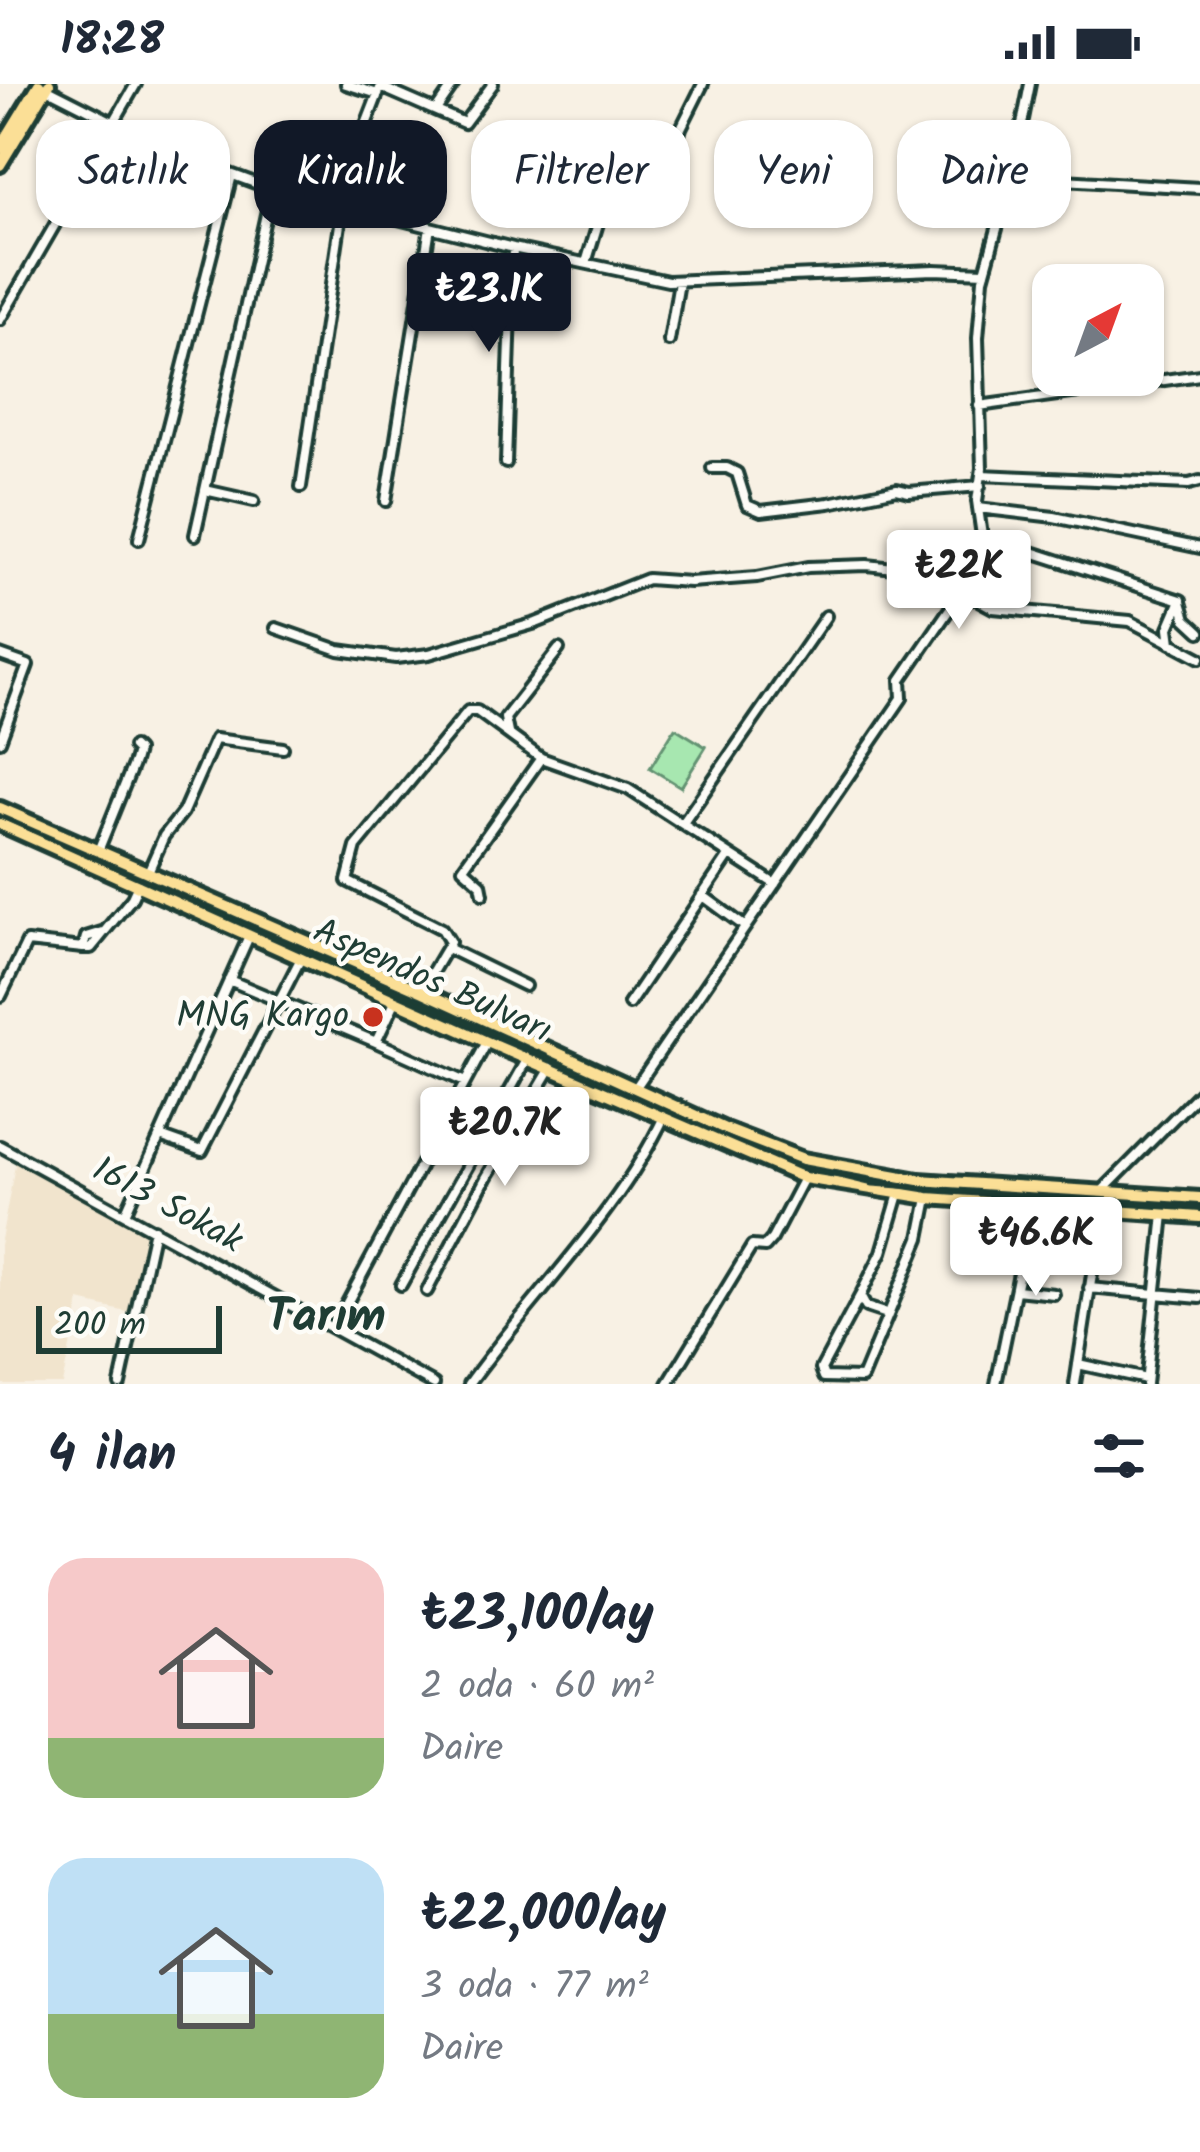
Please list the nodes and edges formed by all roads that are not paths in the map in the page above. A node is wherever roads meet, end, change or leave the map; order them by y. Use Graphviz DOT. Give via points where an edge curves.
graph roads {
  1 [pos="136,84"];
  2 [pos="346,84"];
  3 [pos="454,84"];
  4 [pos="493,84"];
  5 [pos="703,84"];
  6 [pos="1030,84"];
  7 [pos="42,85"];
  8 [pos="380,88"];
  9 [pos="436,110"];
  10 [pos="108,120"];
  11 [pos="116,120"];
  12 [pos="369,120"];
  13 [pos="1023,120"];
  14 [pos="0,148"];
  15 [pos="0,165"];
  16 [pos="232,175"];
  17 [pos="254,181"];
  18 [pos="1071,181"];
  19 [pos="1200,188"];
  20 [pos="53,228"];
  21 [pos="264,228"];
  22 [pos="336,228"];
  23 [pos="430,228"];
  24 [pos="434,228"];
  25 [pos="997,228"];
  26 [pos="513,248"];
  27 [pos="586,263"];
  28 [pos="985,272"];
  29 [pos="679,282"];
  30 [pos="0,320"];
  31 [pos="669,341"];
  32 [pos="1200,375"];
  33 [pos="979,406"];
  34 [pos="506,463"];
  35 [pos="712,469"];
  36 [pos="980,481"];
  37 [pos="1200,481"];
  38 [pos="301,487"];
  39 [pos="205,490"];
  40 [pos="254,501"];
  41 [pos="386,501"];
  42 [pos="978,508"];
  43 [pos="195,535"];
  44 [pos="982,536"];
  45 [pos="139,539"];
  46 [pos="1200,548"];
  47 [pos="960,588"];
  48 [pos="1181,601"];
  49 [pos="826,616"];
  50 [pos="276,628"];
  51 [pos="1200,632"];
  52 [pos="1171,643"];
  53 [pos="559,650"];
  54 [pos="0,655"];
  55 [pos="1200,658"];
  56 [pos="509,734"];
  57 [pos="0,741"];
  58 [pos="133,747"];
  59 [pos="284,748"];
  60 [pos="542,758"];
  61 [pos="0,806"];
  62 [pos="683,823"];
  63 [pos="0,826"];
  64 [pos="98,851"];
  65 [pos="729,856"];
  66 [pos="147,873"];
  67 [pos="775,884"];
  68 [pos="138,885"];
  69 [pos="483,894"];
  70 [pos="702,895"];
  71 [pos="745,926"];
  72 [pos="250,934"];
  73 [pos="447,948"];
  74 [pos="302,957"];
  75 [pos="230,980"];
  76 [pos="525,986"];
  77 [pos="421,991"];
  78 [pos="1,996"];
  79 [pos="278,1002"];
  80 [pos="395,1002"];
  81 [pos="629,1004"];
  82 [pos="376,1042"];
  83 [pos="487,1042"];
  84 [pos="527,1058"];
  85 [pos="551,1068"];
  86 [pos="465,1082"];
  87 [pos="636,1087"];
  88 [pos="1200,1092"];
  89 [pos="664,1118"];
  90 [pos="160,1136"];
  91 [pos="0,1146"];
  92 [pos="804,1178"];
  93 [pos="1102,1191"];
  94 [pos="899,1194"];
  95 [pos="928,1198"];
  96 [pos="1200,1198"];
  97 [pos="1033,1205"];
  98 [pos="1102,1210"];
  99 [pos="125,1214"];
  100 [pos="1164,1214"];
  101 [pos="1200,1216"];
  102 [pos="154,1229"];
  103 [pos="401,1285"];
  104 [pos="1089,1288"];
  105 [pos="1016,1290"];
  106 [pos="427,1291"];
  107 [pos="1054,1294"];
  108 [pos="1157,1294"];
  109 [pos="860,1296"];
  110 [pos="1200,1298"];
  111 [pos="887,1314"];
  112 [pos="334,1328"];
  113 [pos="1078,1364"];
  114 [pos="1146,1382"];
  115 [pos="120,1384"];
  116 [pos="434,1384"];
  117 [pos="469,1384"];
  118 [pos="668,1384"];
  119 [pos="996,1384"];
  120 [pos="1075,1384"];
  1 -- 11 [label="street"];
  2 -- 8 [label="street"];
  3 -- 9 [label="street"];
  4 -- 9 [label="street" via="464,123"];
  5 -- 27 [label="street" via="666,179 655,186 614,174"];
  6 -- 13 [label="street"];
  7 -- 10 [label="street"];
  7 -- 14 [label="main road"];
  7 -- 15 [label="main road"];
  8 -- 9 [label="street"];
  8 -- 12 [label="street"];
  16 -- 17 [label="street"];
  16 -- 45 [label="street"];
  18 -- 19 [label="street"];
  20 -- 30 [label="street"];
  21 -- 39 [label="street"];
  22 -- 38 [label="street"];
  23 -- 41 [label="street"];
  24 -- 26 [label="street"];
  25 -- 28 [label="street"];
  26 -- 27 [label="street"];
  26 -- 34 [label="street"];
  27 -- 29 [label="street"];
  28 -- 29 [label="street"];
  28 -- 33 [label="street"];
  29 -- 31 [label="street"];
  32 -- 33 [label="street"];
  33 -- 36 [label="street"];
  35 -- 36 [label="street" via="737,473 747,505 760,511"];
  36 -- 37 [label="street"];
  36 -- 42 [label="street"];
  39 -- 40 [label="street"];
  39 -- 43 [label="street"];
  42 -- 44 [label="street"];
  42 -- 46 [label="street"];
  44 -- 47 [label="street"];
  44 -- 48 [label="street"];
  47 -- 50 [label="street" via="867,565 647,579 536,623 386,659"];
  47 -- 52 [label="street" via="993,608 1111,617"];
  47 -- 67 [label="street" via="907,668 902,698"];
  48 -- 51 [label="street"];
  48 -- 52 [label="street" via="1168,628"];
  49 -- 62 [label="street"];
  52 -- 55 [label="street"];
  53 -- 56 [label="street" via="505,718"];
  54 -- 57 [label="street" via="28,665"];
  56 -- 60 [label="street"];
  56 -- 73 [label="street" via="468,711 356,847 347,881 442,929"];
  58 -- 64 [label="street"];
  59 -- 66 [label="street" via="215,740"];
  60 -- 62 [label="street" via="628,789"];
  60 -- 69 [label="street" via="463,868"];
  61 -- 64 [label="main road, Aspendos Bulvarı"];
  62 -- 65 [label="street"];
  63 -- 68 [label="main road, Aspendos Bulvarı"];
  64 -- 66 [label="main road, Aspendos Bulvarı"];
  65 -- 67 [label="street"];
  65 -- 70 [label="street"];
  66 -- 77 [label="main road, Aspendos Bulvarı"];
  67 -- 71 [label="street"];
  68 -- 72 [label="main road, Aspendos Bulvarı"];
  68 -- 78 [label="street" via="83,948 27,941"];
  70 -- 71 [label="street"];
  70 -- 81 [label="street"];
  71 -- 87 [label="street"];
  72 -- 74 [label="main road, Aspendos Bulvarı"];
  72 -- 75 [label="street"];
  73 -- 76 [label="street"];
  73 -- 77 [label="street"];
  74 -- 79 [label="street"];
  74 -- 80 [label="main road, Aspendos Bulvarı"];
  75 -- 79 [label="street"];
  75 -- 90 [label="street"];
  77 -- 87 [label="main road, Aspendos Bulvarı"];
  79 -- 82 [label="street"];
  79 -- 90 [label="street" via="202,1151"];
  80 -- 82 [label="street"];
  80 -- 83 [label="main road, Aspendos Bulvarı"];
  82 -- 86 [label="street"];
  83 -- 84 [label="main road, Aspendos Bulvarı"];
  83 -- 86 [label="street"];
  84 -- 85 [label="main road, Aspendos Bulvarı"];
  84 -- 103 [label="street"];
  85 -- 89 [label="main road, Aspendos Bulvarı"];
  85 -- 106 [label="street"];
  86 -- 112 [label="street"];
  87 -- 93 [label="main road, Aspendos Bulvarı" via="765,1146 844,1169"];
  88 -- 93 [label="street"];
  89 -- 92 [label="main road, Aspendos Bulvarı"];
  89 -- 117 [label="street"];
  90 -- 99 [label="street"];
  91 -- 99 [label="street, 1613 Sokak"];
  92 -- 94 [label="main road, Aspendos Bulvarı"];
  92 -- 118 [label="street" via="772,1239 752,1246"];
  93 -- 96 [label="main road, Aspendos Bulvarı"];
  94 -- 95 [label="main road, Aspendos Bulvarı"];
  94 -- 109 [label="street"];
  95 -- 97 [label="main road, Aspendos Bulvarı"];
  95 -- 111 [label="street"];
  97 -- 98 [label="main road, Aspendos Bulvarı"];
  97 -- 105 [label="street"];
  98 -- 100 [label="main road, Aspendos Bulvarı"];
  98 -- 104 [label="street"];
  99 -- 102 [label="street, 1613 Sokak"];
  100 -- 101 [label="main road, Aspendos Bulvarı"];
  100 -- 108 [label="street"];
  102 -- 112 [label="street, 1613 Sokak"];
  102 -- 115 [label="street"];
  104 -- 108 [label="street"];
  104 -- 113 [label="street"];
  105 -- 107 [label="street"];
  105 -- 119 [label="street"];
  108 -- 110 [label="street"];
  108 -- 114 [label="street"];
  109 -- 111 [label="street"];
  109 -- 111 [label="street" via="824,1377 862,1378"];
  112 -- 116 [label="street, 1613 Sokak"];
  113 -- 114 [label="street"];
  113 -- 120 [label="street"];
}
